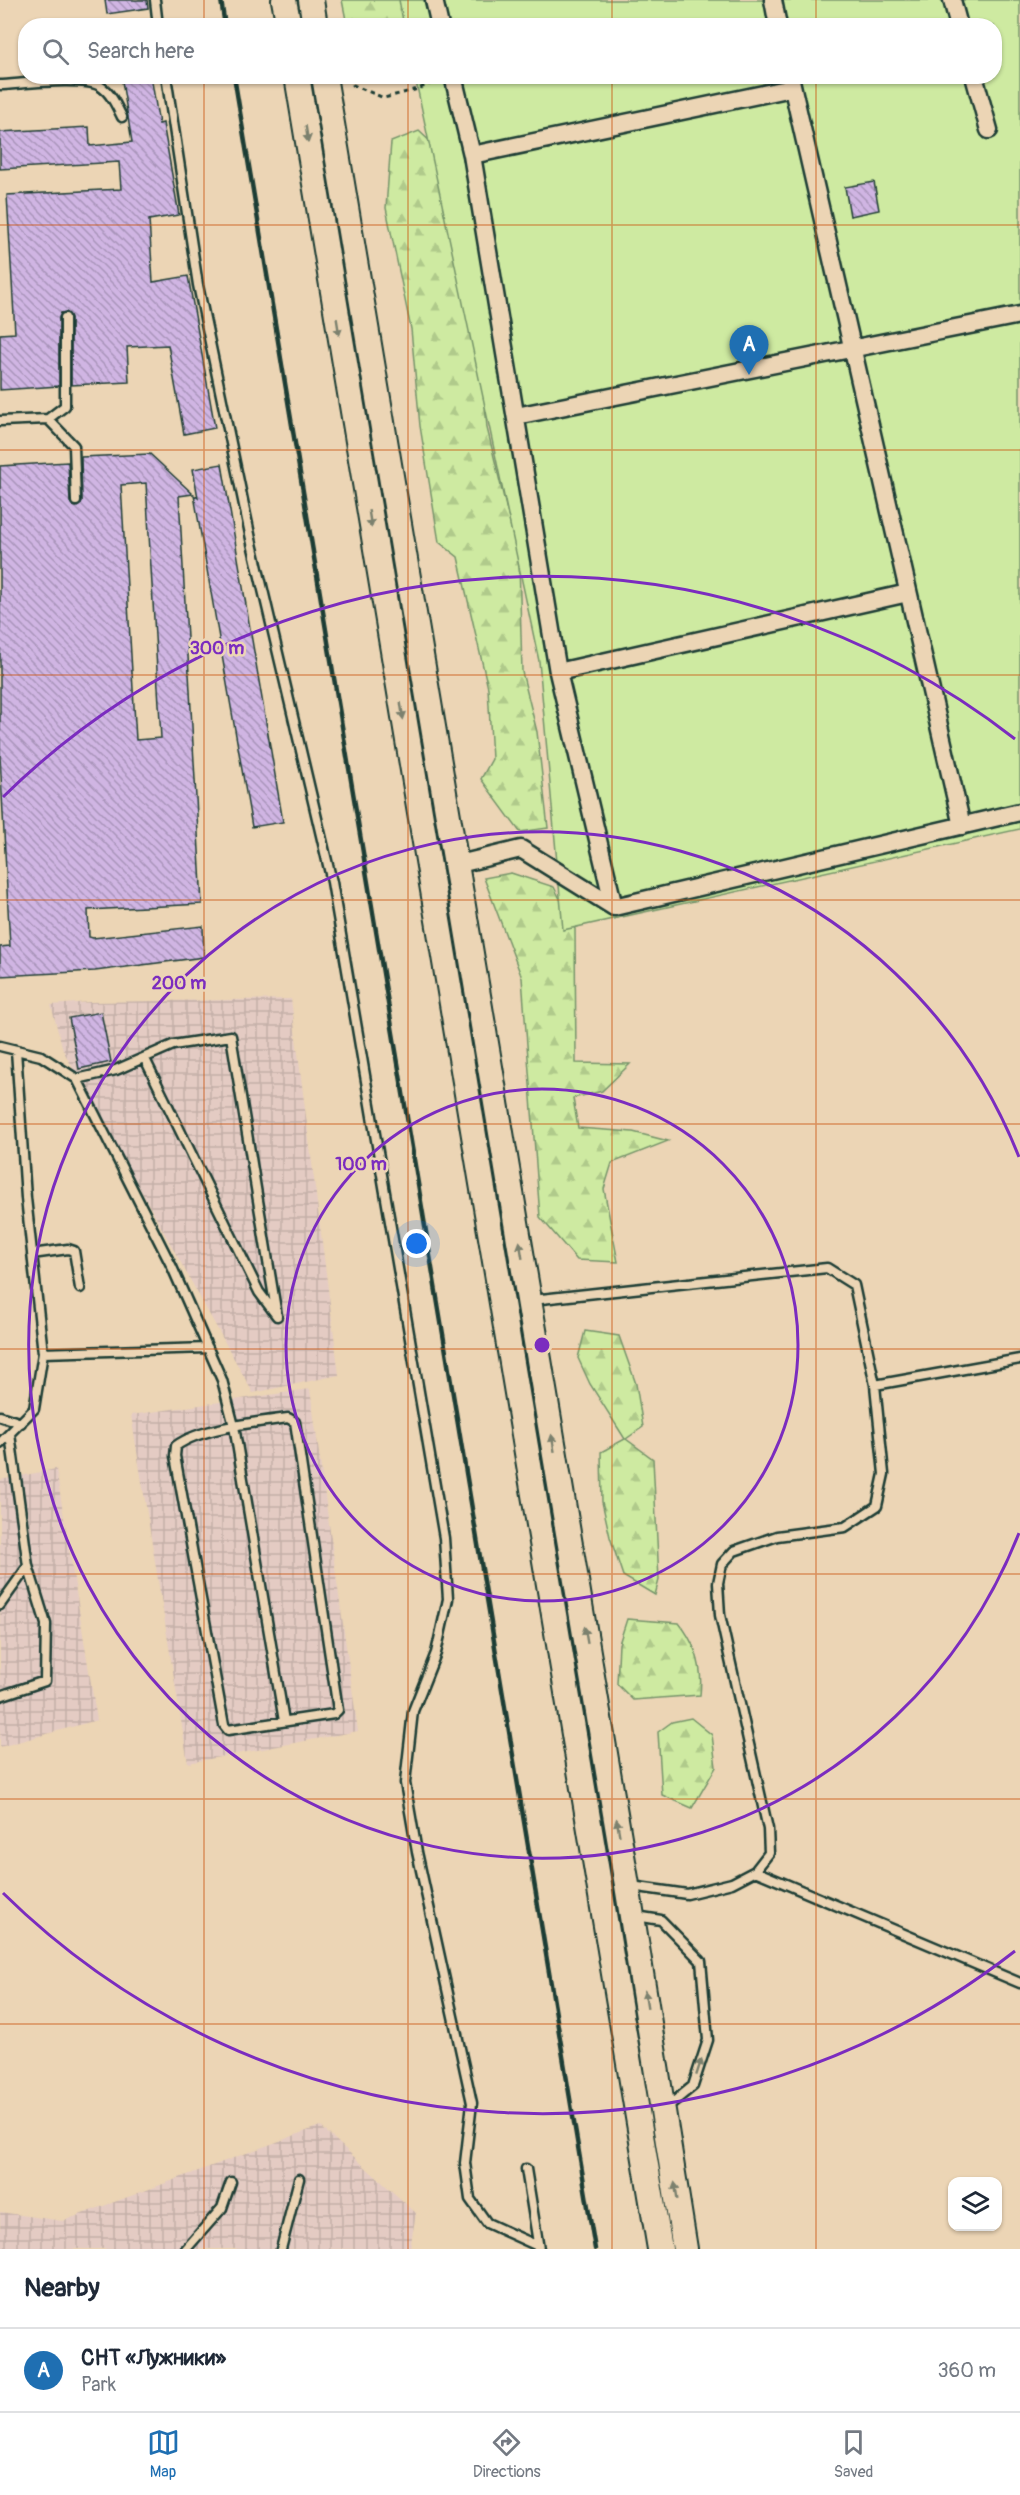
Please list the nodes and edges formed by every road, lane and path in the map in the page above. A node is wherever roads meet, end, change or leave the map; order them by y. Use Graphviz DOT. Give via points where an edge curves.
graph roads {
  1 [pos="154,0"];
  2 [pos="284,0"];
  3 [pos="311,0"];
  4 [pos="434,0"];
  5 [pos="773,0"];
  6 [pos="952,0"];
  7 [pos="157,18"];
  8 [pos="287,18"];
  9 [pos="314,18"];
  10 [pos="438,18"];
  11 [pos="776,18"];
  12 [pos="957,18"];
  13 [pos="20,84"];
  14 [pos="94,84"];
  15 [pos="167,84"];
  16 [pos="298,84"];
  17 [pos="325,84"];
  18 [pos="352,84"];
  19 [pos="428,84"];
  20 [pos="455,84"];
  21 [pos="782,84"];
  22 [pos="791,84"];
  23 [pos="976,84"];
  24 [pos="0,85"];
  25 [pos="122,117"];
  26 [pos="989,130"];
  27 [pos="472,155"];
  28 [pos="1020,315"];
  29 [pos="64,318"];
  30 [pos="852,349"];
  31 [pos="516,416"];
  32 [pos="48,419"];
  33 [pos="0,421"];
  34 [pos="76,501"];
  35 [pos="908,593"];
  36 [pos="558,672"];
  37 [pos="1020,812"];
  38 [pos="962,826"];
  39 [pos="455,866"];
  40 [pos="614,907"];
  41 [pos="0,1046"];
  42 [pos="16,1050"];
  43 [pos="146,1059"];
  44 [pos="77,1079"];
  45 [pos="32,1254"];
  46 [pos="80,1288"];
  47 [pos="530,1300"];
  48 [pos="208,1348"];
  49 [pos="43,1353"];
  50 [pos="1020,1359"];
  51 [pos="875,1385"];
  52 [pos="0,1416"];
  53 [pos="21,1423"];
  54 [pos="234,1426"];
  55 [pos="10,1434"];
  56 [pos="0,1443"];
  57 [pos="28,1566"];
  58 [pos="0,1605"];
  59 [pos="0,1696"];
  60 [pos="284,1721"];
  61 [pos="755,1871"];
  62 [pos="627,1885"];
  63 [pos="632,1915"];
  64 [pos="1020,1983"];
  65 [pos="663,2111"];
  66 [pos="526,2169"];
  67 [pos="299,2179"];
  68 [pos="231,2182"];
  69 [pos="538,2248"];
  70 [pos="186,2249"];
  71 [pos="281,2249"];
  72 [pos="660,2249"];
  73 [pos="685,2249"];
  1 -- 7 [label="lane"];
  2 -- 8 [label="main road"];
  3 -- 9 [label="main road"];
  4 -- 10 [label="street"];
  5 -- 11 [label="street"];
  6 -- 12 [label="street"];
  13 -- 24 [label="lane"];
  14 -- 25 [label="lane" via="114,99"];
  15 -- 69 [label="lane" via="198,285 250,539 332,882 444,1538 448,1599 436,1653 413,1711 405,1783 472,2103 465,2163 470,2199 488,2223"];
  16 -- 72 [label="main road, one-way"];
  17 -- 39 [label="main road"];
  18 -- 19 [label="path" via="384,98"];
  20 -- 27 [label="street"];
  21 -- 27 [label="street"];
  22 -- 30 [label="street"];
  23 -- 26 [label="street"];
  27 -- 31 [label="street"];
  28 -- 30 [label="street"];
  29 -- 32 [label="lane" via="65,406"];
  30 -- 31 [label="street"];
  30 -- 35 [label="street"];
  31 -- 36 [label="street"];
  32 -- 33 [label="lane"];
  32 -- 34 [label="lane" via="74,446"];
  35 -- 36 [label="street"];
  35 -- 38 [label="street"];
  36 -- 40 [label="street"];
  37 -- 38 [label="street"];
  38 -- 40 [label="street"];
  39 -- 40 [label="street" via="520,849"];
  47 -- 39 [label="main road, one-way"];
  41 -- 42 [label="lane"];
  42 -- 44 [label="lane" via="42,1056"];
  42 -- 45 [label="lane"];
  43 -- 43 [label="lane" via="173,1045 231,1036 277,1316 258,1292"];
  43 -- 44 [label="lane"];
  44 -- 48 [label="lane" via="172,1267"];
  45 -- 46 [label="lane" via="74,1251"];
  45 -- 49 [label="lane"];
  47 -- 51 [label="lane" via="827,1268 854,1285"];
  62 -- 47 [label="main road, one-way"];
  48 -- 49 [label="lane"];
  48 -- 54 [label="lane" via="222,1380"];
  49 -- 53 [label="lane" via="34,1409"];
  50 -- 51 [label="lane"];
  51 -- 61 [label="lane" via="884,1474 877,1506 845,1527 777,1536 734,1551 722,1564 718,1583 720,1616 768,1829 769,1853"];
  52 -- 53 [label="lane"];
  53 -- 55 [label="lane"];
  54 -- 60 [label="lane"];
  54 -- 60 [label="lane" via="183,1441 176,1446 175,1456 224,1725 228,1730"];
  54 -- 60 [label="lane" via="288,1418 295,1422 338,1710 334,1714"];
  55 -- 56 [label="lane"];
  55 -- 57 [label="lane"];
  57 -- 58 [label="lane"];
  57 -- 59 [label="lane" via="46,1624 45,1681"];
  61 -- 62 [label="lane" via="732,1883 687,1894"];
  61 -- 64 [label="lane"];
  62 -- 63 [label="main road"];
  65 -- 63 [label="main road, one-way"];
  65 -- 63 [label="lane, one-way" via="693,2086 708,2040 701,1961 661,1920"];
  73 -- 65 [label="main road, one-way"];
  66 -- 69 [label="lane"];
  67 -- 71 [label="lane"];
  68 -- 70 [label="lane" via="222,2208"];
}
